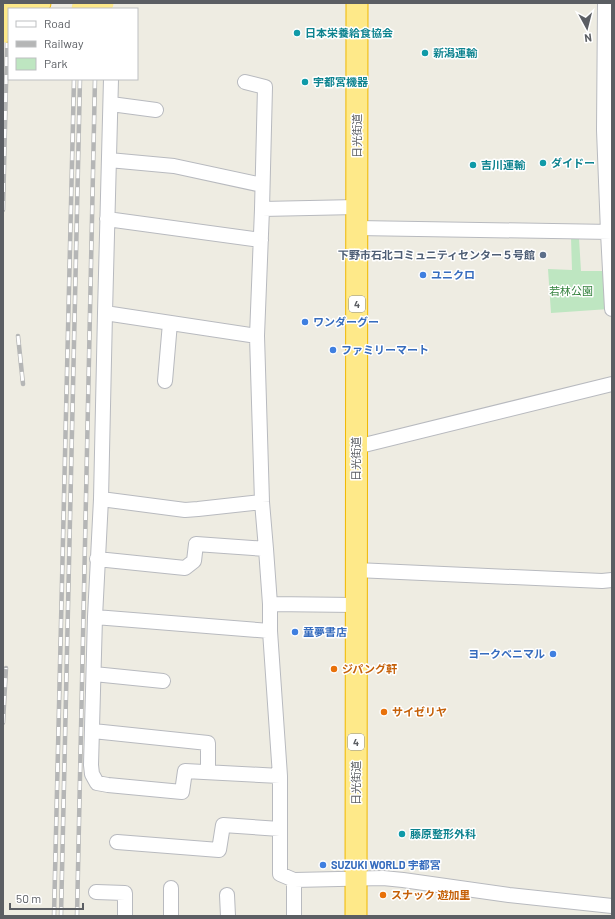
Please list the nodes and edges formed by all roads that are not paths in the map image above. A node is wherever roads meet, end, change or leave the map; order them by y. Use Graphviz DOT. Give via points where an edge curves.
graph roads {
  1 [pos="40,3"];
  2 [pos="103,3"];
  3 [pos="357,3"];
  4 [pos="605,3"];
  5 [pos="22,8"];
  6 [pos="86,8"];
  7 [pos="111,80"];
  8 [pos="245,82"];
  9 [pos="110,104"];
  10 [pos="156,110"];
  11 [pos="109,160"];
  12 [pos="262,185"];
  13 [pos="357,208"];
  14 [pos="262,209"];
  15 [pos="107,219"];
  16 [pos="357,228"];
  17 [pos="610,232"];
  18 [pos="260,240"];
  19 [pos="612,309"];
  20 [pos="105,313"];
  21 [pos="170,323"];
  22 [pos="257,336"];
  23 [pos="165,381"];
  24 [pos="612,384"];
  25 [pos="356,447"];
  26 [pos="101,499"];
  27 [pos="262,502"];
  28 [pos="266,549"];
  29 [pos="97,559"];
  30 [pos="356,570"];
  31 [pos="612,580"];
  32 [pos="270,604"];
  33 [pos="355,605"];
  34 [pos="95,617"];
  35 [pos="270,631"];
  36 [pos="94,674"];
  37 [pos="163,681"];
  38 [pos="93,731"];
  39 [pos="208,772"];
  40 [pos="280,776"];
  41 [pos="280,828"];
  42 [pos="117,842"];
  43 [pos="356,879"];
  44 [pos="294,880"];
  45 [pos="171,888"];
  46 [pos="96,892"];
  47 [pos="227,895"];
  48 [pos="612,906"];
  49 [pos="125,916"];
  50 [pos="171,916"];
  51 [pos="228,916"];
  52 [pos="294,916"];
  53 [pos="356,916"];
  1 -- 5 [label="highway"];
  2 -- 6 [label="highway, bridge"];
  3 -- 13 [label="highway, 日光街道 / 4"];
  4 -- 17 [label="street" via="604,130"];
  7 -- 9 [label="street"];
  8 -- 12 [label="street" via="265,87"];
  9 -- 10 [label="street"];
  9 -- 11 [label="street"];
  11 -- 12 [label="street" via="174,166"];
  11 -- 15 [label="street"];
  12 -- 14 [label="street"];
  13 -- 14 [label="street"];
  13 -- 16 [label="highway, 日光街道 / 4"];
  14 -- 18 [label="street"];
  15 -- 18 [label="street"];
  15 -- 20 [label="street"];
  16 -- 17 [label="street"];
  16 -- 25 [label="highway, 日光街道 / 4"];
  17 -- 19 [label="street"];
  18 -- 22 [label="street"];
  20 -- 21 [label="street"];
  20 -- 26 [label="street"];
  21 -- 22 [label="street"];
  21 -- 23 [label="street"];
  22 -- 27 [label="street"];
  24 -- 25 [label="street"];
  25 -- 30 [label="highway, 日光街道 / 4"];
  26 -- 27 [label="street" via="185,510"];
  26 -- 29 [label="street"];
  27 -- 28 [label="street"];
  28 -- 29 [label="street" via="196,544 194,561 186,568"];
  28 -- 32 [label="street"];
  29 -- 34 [label="street"];
  30 -- 31 [label="street"];
  30 -- 33 [label="highway, 日光街道 / 4"];
  32 -- 33 [label="street"];
  32 -- 35 [label="street"];
  33 -- 43 [label="highway, 日光街道 / 4"];
  34 -- 35 [label="street"];
  34 -- 36 [label="street"];
  35 -- 40 [label="street"];
  36 -- 37 [label="street"];
  36 -- 38 [label="street"];
  38 -- 39 [label="street" via="208,743"];
  38 -- 39 [label="street" via="91,765 92,774 97,782 182,792 185,771"];
  39 -- 40 [label="street"];
  40 -- 41 [label="street"];
  41 -- 42 [label="street" via="223,826 219,850"];
  41 -- 44 [label="street" via="280,874"];
  43 -- 44 [label="street"];
  43 -- 48 [label="street" via="403,880"];
  43 -- 53 [label="highway, 日光街道 / 4"];
  44 -- 52 [label="street"];
  45 -- 50 [label="street"];
  46 -- 49 [label="street" via="125,893"];
  47 -- 51 [label="street"];
}
